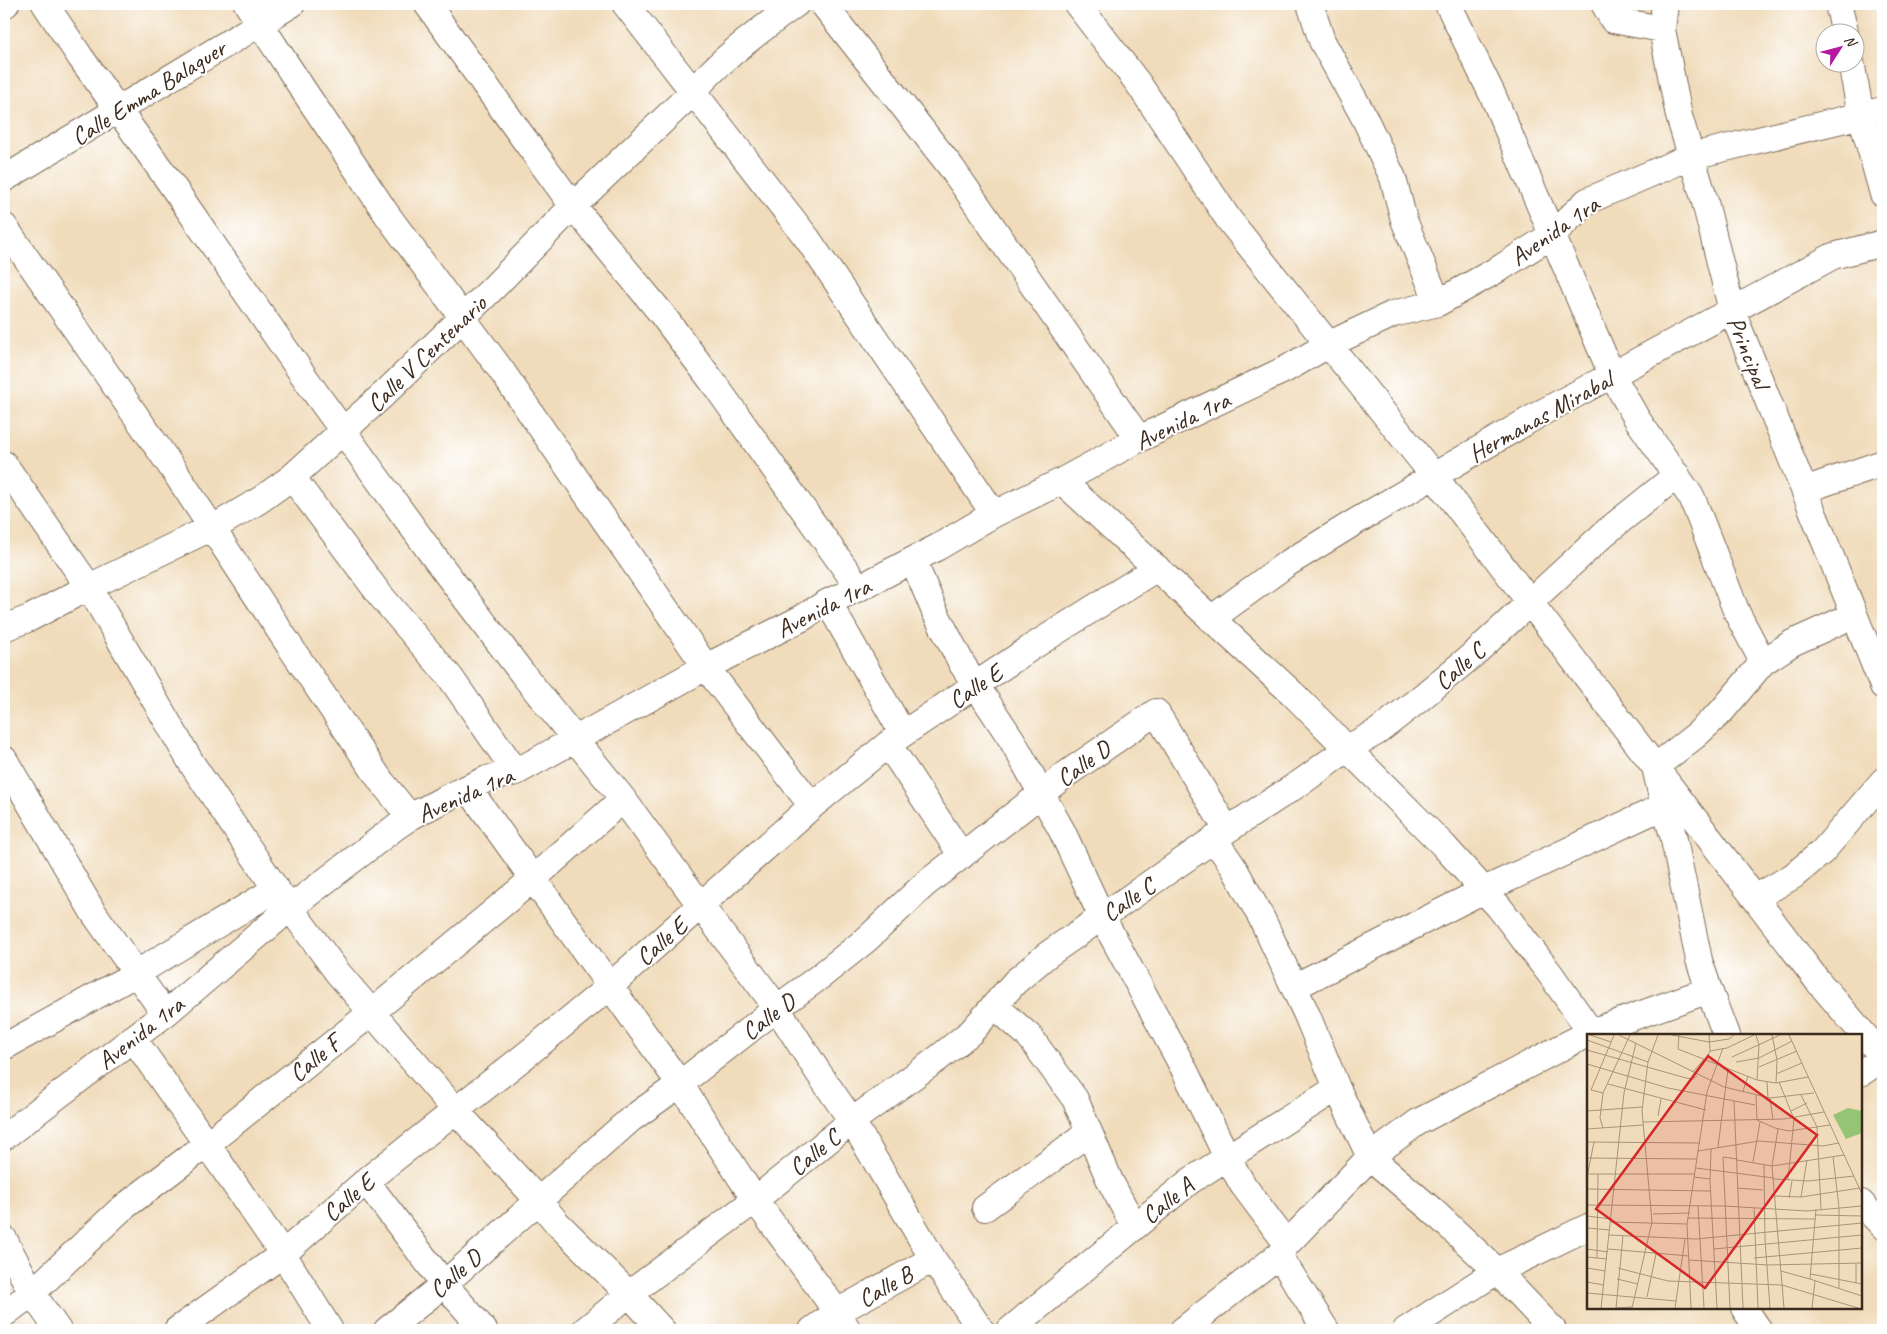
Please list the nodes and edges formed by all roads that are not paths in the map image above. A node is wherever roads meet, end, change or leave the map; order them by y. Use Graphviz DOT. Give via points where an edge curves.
graph roads {
  1 [pos="45,4"];
  2 [pos="292,4"];
  3 [pos="427,4"];
  4 [pos="625,4"];
  5 [pos="796,4"];
  6 [pos="823,4"];
  7 [pos="1077,4"];
  8 [pos="1310,4"];
  9 [pos="1448,4"];
  10 [pos="1839,4"];
  11 [pos="1609,12"];
  12 [pos="253,13"];
  13 [pos="1663,16"];
  14 [pos="1843,22"];
  15 [pos="1855,72"];
  16 [pos="694,91"];
  17 [pos="119,110"];
  18 [pos="1872,113"];
  19 [pos="1692,156"];
  20 [pos="6,172"];
  21 [pos="1883,194"];
  22 [pos="574,206"];
  23 [pos="4,226"];
  24 [pos="1552,235"];
  25 [pos="1883,243"];
  26 [pos="1438,303"];
  27 [pos="1732,311"];
  28 [pos="462,317"];
  29 [pos="1328,345"];
  30 [pos="1612,375"];
  31 [pos="344,431"];
  32 [pos="1139,440"];
  33 [pos="1883,463"];
  34 [pos="4,464"];
  35 [pos="1677,475"];
  36 [pos="1434,476"];
  37 [pos="292,477"];
  38 [pos="1062,481"];
  39 [pos="1804,490"];
  40 [pos="994,514"];
  41 [pos="211,528"];
  42 [pos="913,560"];
  43 [pos="1157,568"];
  44 [pos="89,587"];
  45 [pos="859,588"];
  46 [pos="828,602"];
  47 [pos="1529,602"];
  48 [pos="1854,615"];
  49 [pos="1211,618"];
  50 [pos="4,628"];
  51 [pos="1763,662"];
  52 [pos="706,667"];
  53 [pos="977,685"];
  54 [pos="1883,686"];
  55 [pos="575,738"];
  56 [pos="895,739"];
  57 [pos="1348,748"];
  58 [pos="4,759"];
  59 [pos="1655,767"];
  60 [pos="516,772"];
  61 [pos="1883,782"];
  62 [pos="468,788"];
  63 [pos="1041,795"];
  64 [pos="623,799"];
  65 [pos="812,806"];
  66 [pos="1664,806"];
  67 [pos="410,817"];
  68 [pos="1221,835"];
  69 [pos="962,856"];
  70 [pos="533,879"];
  71 [pos="1484,890"];
  72 [pos="1755,898"];
  73 [pos="283,899"];
  74 [pos="700,906"];
  75 [pos="1102,917"];
  76 [pos="137,973"];
  77 [pos="609,986"];
  78 [pos="1294,987"];
  79 [pos="1709,990"];
  80 [pos="995,1006"];
  81 [pos="778,1008"];
  82 [pos="371,1013"];
  83 [pos="165,1014"];
  84 [pos="1592,1034"];
  85 [pos="1726,1034"];
  86 [pos="1587,1037"];
  87 [pos="134,1038"];
  88 [pos="4,1047"];
  89 [pos="1883,1058"];
  90 [pos="1862,1072"];
  91 [pos="680,1084"];
  92 [pos="1337,1088"];
  93 [pos="456,1111"];
  94 [pos="852,1121"];
  95 [pos="1088,1133"];
  96 [pos="4,1138"];
  97 [pos="207,1144"];
  98 [pos="1227,1157"];
  99 [pos="1370,1157"];
  100 [pos="366,1181"];
  101 [pos="755,1200"];
  102 [pos="539,1201"];
  103 [pos="1862,1204"];
  104 [pos="985,1208"];
  105 [pos="1134,1226"];
  106 [pos="1587,1226"];
  107 [pos="1883,1226"];
  108 [pos="4,1239"];
  109 [pos="1283,1250"];
  110 [pos="282,1254"];
  111 [pos="933,1259"];
  112 [pos="1497,1271"];
  113 [pos="444,1284"];
  114 [pos="32,1293"];
  115 [pos="629,1294"];
  116 [pos="1745,1309"];
  117 [pos="4,1314"];
  118 [pos="843,1321"];
  119 [pos="58,1330"];
  120 [pos="177,1330"];
  121 [pos="330,1330"];
  122 [pos="387,1330"];
  123 [pos="484,1330"];
  124 [pos="585,1330"];
  125 [pos="662,1330"];
  126 [pos="812,1330"];
  127 [pos="980,1330"];
  128 [pos="1010,1330"];
  129 [pos="1183,1330"];
  130 [pos="1326,1330"];
  131 [pos="1406,1330"];
  132 [pos="1553,1330"];
  133 [pos="1759,1330"];
  1 -- 17 [label="street"];
  2 -- 12 [label="street, Calle Emma Balaguer"];
  3 -- 22 [label="street"];
  4 -- 16 [label="street"];
  5 -- 16 [label="street, Calle V Centenario" via="704,78"];
  6 -- 32 [label="street" via="951,167"];
  7 -- 29 [label="street" via="1138,83 1230,220"];
  8 -- 26 [label="street" via="1322,41 1393,178 1404,220"];
  9 -- 24 [label="street" via="1493,96"];
  10 -- 14 [label="street"];
  11 -- 13 [label="street"];
  12 -- 17 [label="street, Calle Emma Balaguer" via="196,61"];
  12 -- 28 [label="street" via="377,199"];
  13 -- 19 [label="street, Principal" via="1679,116"];
  15 -- 18 [label="street"];
  16 -- 22 [label="street, Calle V Centenario"];
  16 -- 40 [label="street" via="807,238"];
  17 -- 20 [label="street, Calle Emma Balaguer"];
  17 -- 31 [label="street" via="316,396"];
  18 -- 19 [label="street, Avenida 1ra"];
  18 -- 21 [label="street"];
  19 -- 24 [label="street, Avenida 1ra" via="1587,202"];
  19 -- 27 [label="street, Principal"];
  22 -- 28 [label="street, Calle V Centenario"];
  22 -- 45 [label="street" via="715,385"];
  23 -- 41 [label="street"];
  24 -- 26 [label="street, Avenida 1ra"];
  24 -- 30 [label="street"];
  25 -- 27 [label="street, Hermanas Mirabal" via="1833,256"];
  26 -- 29 [label="street, Avenida 1ra" via="1393,314"];
  27 -- 30 [label="street, Hermanas Mirabal"];
  27 -- 39 [label="street, Principal"];
  28 -- 31 [label="street, Calle V Centenario"];
  28 -- 52 [label="street"];
  29 -- 32 [label="street, Avenida 1ra"];
  29 -- 36 [label="street"];
  30 -- 35 [label="street"];
  30 -- 36 [label="street, Hermanas Mirabal"];
  31 -- 37 [label="street, Calle V Centenario"];
  31 -- 55 [label="street" via="522,674"];
  32 -- 38 [label="street, Avenida 1ra"];
  33 -- 39 [label="street"];
  34 -- 44 [label="street"];
  35 -- 47 [label="street, Calle C" via="1606,532"];
  35 -- 51 [label="street" via="1692,498 1737,613"];
  36 -- 47 [label="street"];
  36 -- 49 [label="street, Hermanas Mirabal" via="1285,565"];
  37 -- 41 [label="street, Calle V Centenario"];
  37 -- 60 [label="street" via="380,595 450,677"];
  38 -- 40 [label="street, Avenida 1ra"];
  38 -- 43 [label="street"];
  39 -- 48 [label="street, Principal"];
  40 -- 42 [label="street, Avenida 1ra"];
  41 -- 44 [label="street, Calle V Centenario"];
  41 -- 67 [label="street" via="381,781"];
  42 -- 45 [label="street, Avenida 1ra"];
  42 -- 53 [label="street" via="935,612 962,664"];
  43 -- 49 [label="street"];
  43 -- 53 [label="street, Calle E"];
  44 -- 50 [label="street, Calle V Centenario"];
  44 -- 73 [label="street" via="192,764"];
  45 -- 46 [label="street, Avenida 1ra"];
  46 -- 52 [label="street, Avenida 1ra"];
  46 -- 56 [label="street"];
  47 -- 57 [label="street, Calle C" via="1418,701"];
  47 -- 59 [label="street"];
  48 -- 51 [label="street" via="1792,643"];
  48 -- 54 [label="street, Principal"];
  49 -- 57 [label="street"];
  51 -- 59 [label="street" via="1721,712"];
  52 -- 55 [label="street, Avenida 1ra"];
  52 -- 65 [label="street"];
  53 -- 56 [label="street, Calle E"];
  53 -- 63 [label="street" via="1012,740"];
  55 -- 60 [label="street, Avenida 1ra"];
  55 -- 64 [label="street"];
  56 -- 65 [label="street, Calle E"];
  56 -- 69 [label="street"];
  57 -- 68 [label="street, Calle C"];
  57 -- 71 [label="street"];
  58 -- 76 [label="street" via="93,912"];
  59 -- 66 [label="street"];
  59 -- 72 [label="street"];
  60 -- 62 [label="street, Avenida 1ra" via="487,779"];
  61 -- 72 [label="street" via="1822,852 1793,876"];
  62 -- 67 [label="street, Avenida 1ra"];
  62 -- 70 [label="street"];
  63 -- 68 [label="street, Calle D" via="1156,712"];
  63 -- 69 [label="street, Calle D"];
  63 -- 75 [label="street" via="1062,830"];
  64 -- 70 [label="street, Calle F"];
  64 -- 74 [label="street"];
  65 -- 74 [label="street, Calle E"];
  66 -- 71 [label="street"];
  66 -- 79 [label="street"];
  67 -- 73 [label="street, Avenida 1ra"];
  68 -- 75 [label="street, Calle C"];
  68 -- 78 [label="street" via="1234,868"];
  69 -- 81 [label="street, Calle D" via="924,885 868,939"];
  70 -- 77 [label="street"];
  70 -- 82 [label="street, Calle F"];
  71 -- 78 [label="street"];
  71 -- 84 [label="street" via="1551,974"];
  72 -- 89 [label="street" via="1817,980"];
  73 -- 76 [label="street"];
  73 -- 82 [label="street"];
  73 -- 83 [label="street, Avenida 1ra"];
  74 -- 77 [label="street, Calle E"];
  74 -- 81 [label="street"];
  75 -- 80 [label="street, Calle C" via="1047,955 1015,982"];
  75 -- 98 [label="street" via="1183,1067"];
  76 -- 83 [label="street"];
  76 -- 88 [label="street"];
  77 -- 91 [label="street"];
  77 -- 93 [label="street, Calle E"];
  78 -- 92 [label="street"];
  79 -- 84 [label="street"];
  79 -- 85 [label="street"];
  80 -- 94 [label="street, Calle C" via="971,1032"];
  80 -- 95 [label="street" via="1029,1036 1051,1064 1075,1099"];
  81 -- 91 [label="street, Calle D"];
  81 -- 94 [label="street"];
  82 -- 93 [label="street"];
  82 -- 97 [label="street, Calle F"];
  83 -- 87 [label="street, Avenida 1ra"];
  86 -- 99 [label="street" via="1418,1122"];
  87 -- 96 [label="street, Avenida 1ra"];
  87 -- 97 [label="street"];
  89 -- 90 [label="street"];
  91 -- 101 [label="street"];
  91 -- 102 [label="street, Calle D" via="631,1119"];
  92 -- 98 [label="street, Calle A"];
  92 -- 99 [label="street"];
  93 -- 100 [label="street, Calle E"];
  93 -- 102 [label="street"];
  94 -- 101 [label="street, Calle C"];
  94 -- 111 [label="street"];
  95 -- 104 [label="street"];
  95 -- 105 [label="street"];
  97 -- 110 [label="street"];
  97 -- 114 [label="street, Calle F" via="120,1210"];
  98 -- 105 [label="street, Calle A" via="1190,1181"];
  98 -- 109 [label="street"];
  99 -- 109 [label="street"];
  99 -- 112 [label="street"];
  100 -- 110 [label="street, Calle E"];
  100 -- 113 [label="street"];
  101 -- 115 [label="street, Calle C"];
  101 -- 118 [label="street"];
  102 -- 113 [label="street, Calle D"];
  102 -- 115 [label="street"];
  103 -- 107 [label="street"];
  105 -- 128 [label="street, Calle A"];
  106 -- 112 [label="street"];
  108 -- 114 [label="street"];
  109 -- 129 [label="street"];
  109 -- 130 [label="street"];
  110 -- 120 [label="street, Calle E"];
  110 -- 121 [label="street"];
  111 -- 118 [label="street, Calle B"];
  111 -- 127 [label="street"];
  112 -- 131 [label="street"];
  112 -- 132 [label="street"];
  113 -- 122 [label="street, Calle D"];
  113 -- 123 [label="street"];
  114 -- 117 [label="street, Calle F"];
  114 -- 119 [label="street"];
  115 -- 124 [label="street, Calle C"];
  115 -- 125 [label="street"];
  116 -- 133 [label="street"];
  118 -- 126 [label="street, Calle B"];
}
